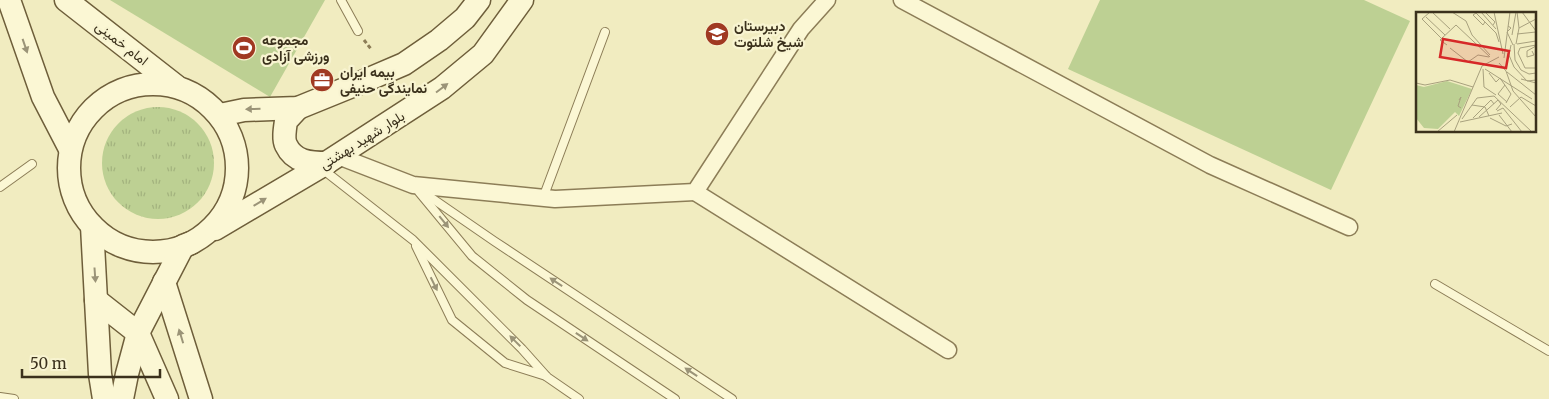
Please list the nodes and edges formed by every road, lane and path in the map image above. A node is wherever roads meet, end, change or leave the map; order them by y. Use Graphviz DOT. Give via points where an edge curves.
graph roads {
  1 [pos="9,0"];
  2 [pos="66,0"];
  3 [pos="341,0"];
  4 [pos="479,0"];
  5 [pos="522,0"];
  6 [pos="826,0"];
  7 [pos="902,0"];
  8 [pos="358,31"];
  9 [pos="605,32"];
  10 [pos="177,86"];
  11 [pos="298,108"];
  12 [pos="220,115"];
  13 [pos="70,149"];
  14 [pos="328,162"];
  15 [pos="32,164"];
  16 [pos="413,184"];
  17 [pos="0,187"];
  18 [pos="696,192"];
  19 [pos="543,198"];
  20 [pos="92,226"];
  21 [pos="1349,227"];
  22 [pos="199,239"];
  23 [pos="413,240"];
  24 [pos="164,282"];
  25 [pos="1435,284"];
  26 [pos="96,300"];
  27 [pos="138,333"];
  28 [pos="948,350"];
  29 [pos="1549,351"];
  30 [pos="547,377"];
  31 [pos="0,397"];
  32 [pos="14,399"];
  33 [pos="104,399"];
  34 [pos="122,399"];
  35 [pos="167,399"];
  36 [pos="201,399"];
  37 [pos="579,399"];
  38 [pos="675,399"];
  39 [pos="732,399"];
  1 -- 13 [label="main road, one-way" via="42,97"];
  2 -- 10 [label="main road, امام خمینی"];
  3 -- 8 [label="lane"];
  4 -- 11 [label="main road" via="465,18 404,64"];
  14 -- 5 [label="main road, بلوار شهید بهشتی, one-way" via="442,88 483,54"];
  6 -- 18 [label="street" via="801,29"];
  7 -- 21 [label="street" via="1210,165"];
  9 -- 19 [label="lane"];
  10 -- 12 [label="main road" via="200,97"];
  10 -- 13 [label="main road" via="149,83 122,89 98,103 80,124"];
  11 -- 12 [label="main road, one-way" via="244,110"];
  11 -- 14 [label="main road" via="286,121 286,144 294,155 307,163"];
  12 -- 22 [label="main road" via="233,138 238,165 235,192 223,217"];
  13 -- 20 [label="main road" via="68,177 76,204"];
  14 -- 16 [label="street"];
  22 -- 14 [label="main road, بلوار شهید بهشتی, one-way"];
  14 -- 23 [label="lane"];
  15 -- 17 [label="lane"];
  16 -- 19 [label="street"];
  16 -- 38 [label="lane, one-way" via="472,256 527,300"];
  39 -- 16 [label="lane, one-way"];
  18 -- 19 [label="street"];
  18 -- 28 [label="street"];
  20 -- 22 [label="main road" via="114,243 140,251 168,251"];
  20 -- 26 [label="main road, one-way"];
  22 -- 24 [label="main road" via="183,246"];
  30 -- 23 [label="lane, one-way"];
  23 -- 30 [label="lane, one-way" via="452,320 505,363"];
  24 -- 27 [label="main road"];
  36 -- 24 [label="main road, one-way"];
  25 -- 29 [label="lane"];
  26 -- 27 [label="main road"];
  26 -- 33 [label="main road"];
  27 -- 34 [label="main road"];
  27 -- 35 [label="main road"];
  30 -- 37 [label="lane"];
  31 -- 32 [label="lane"];
}
